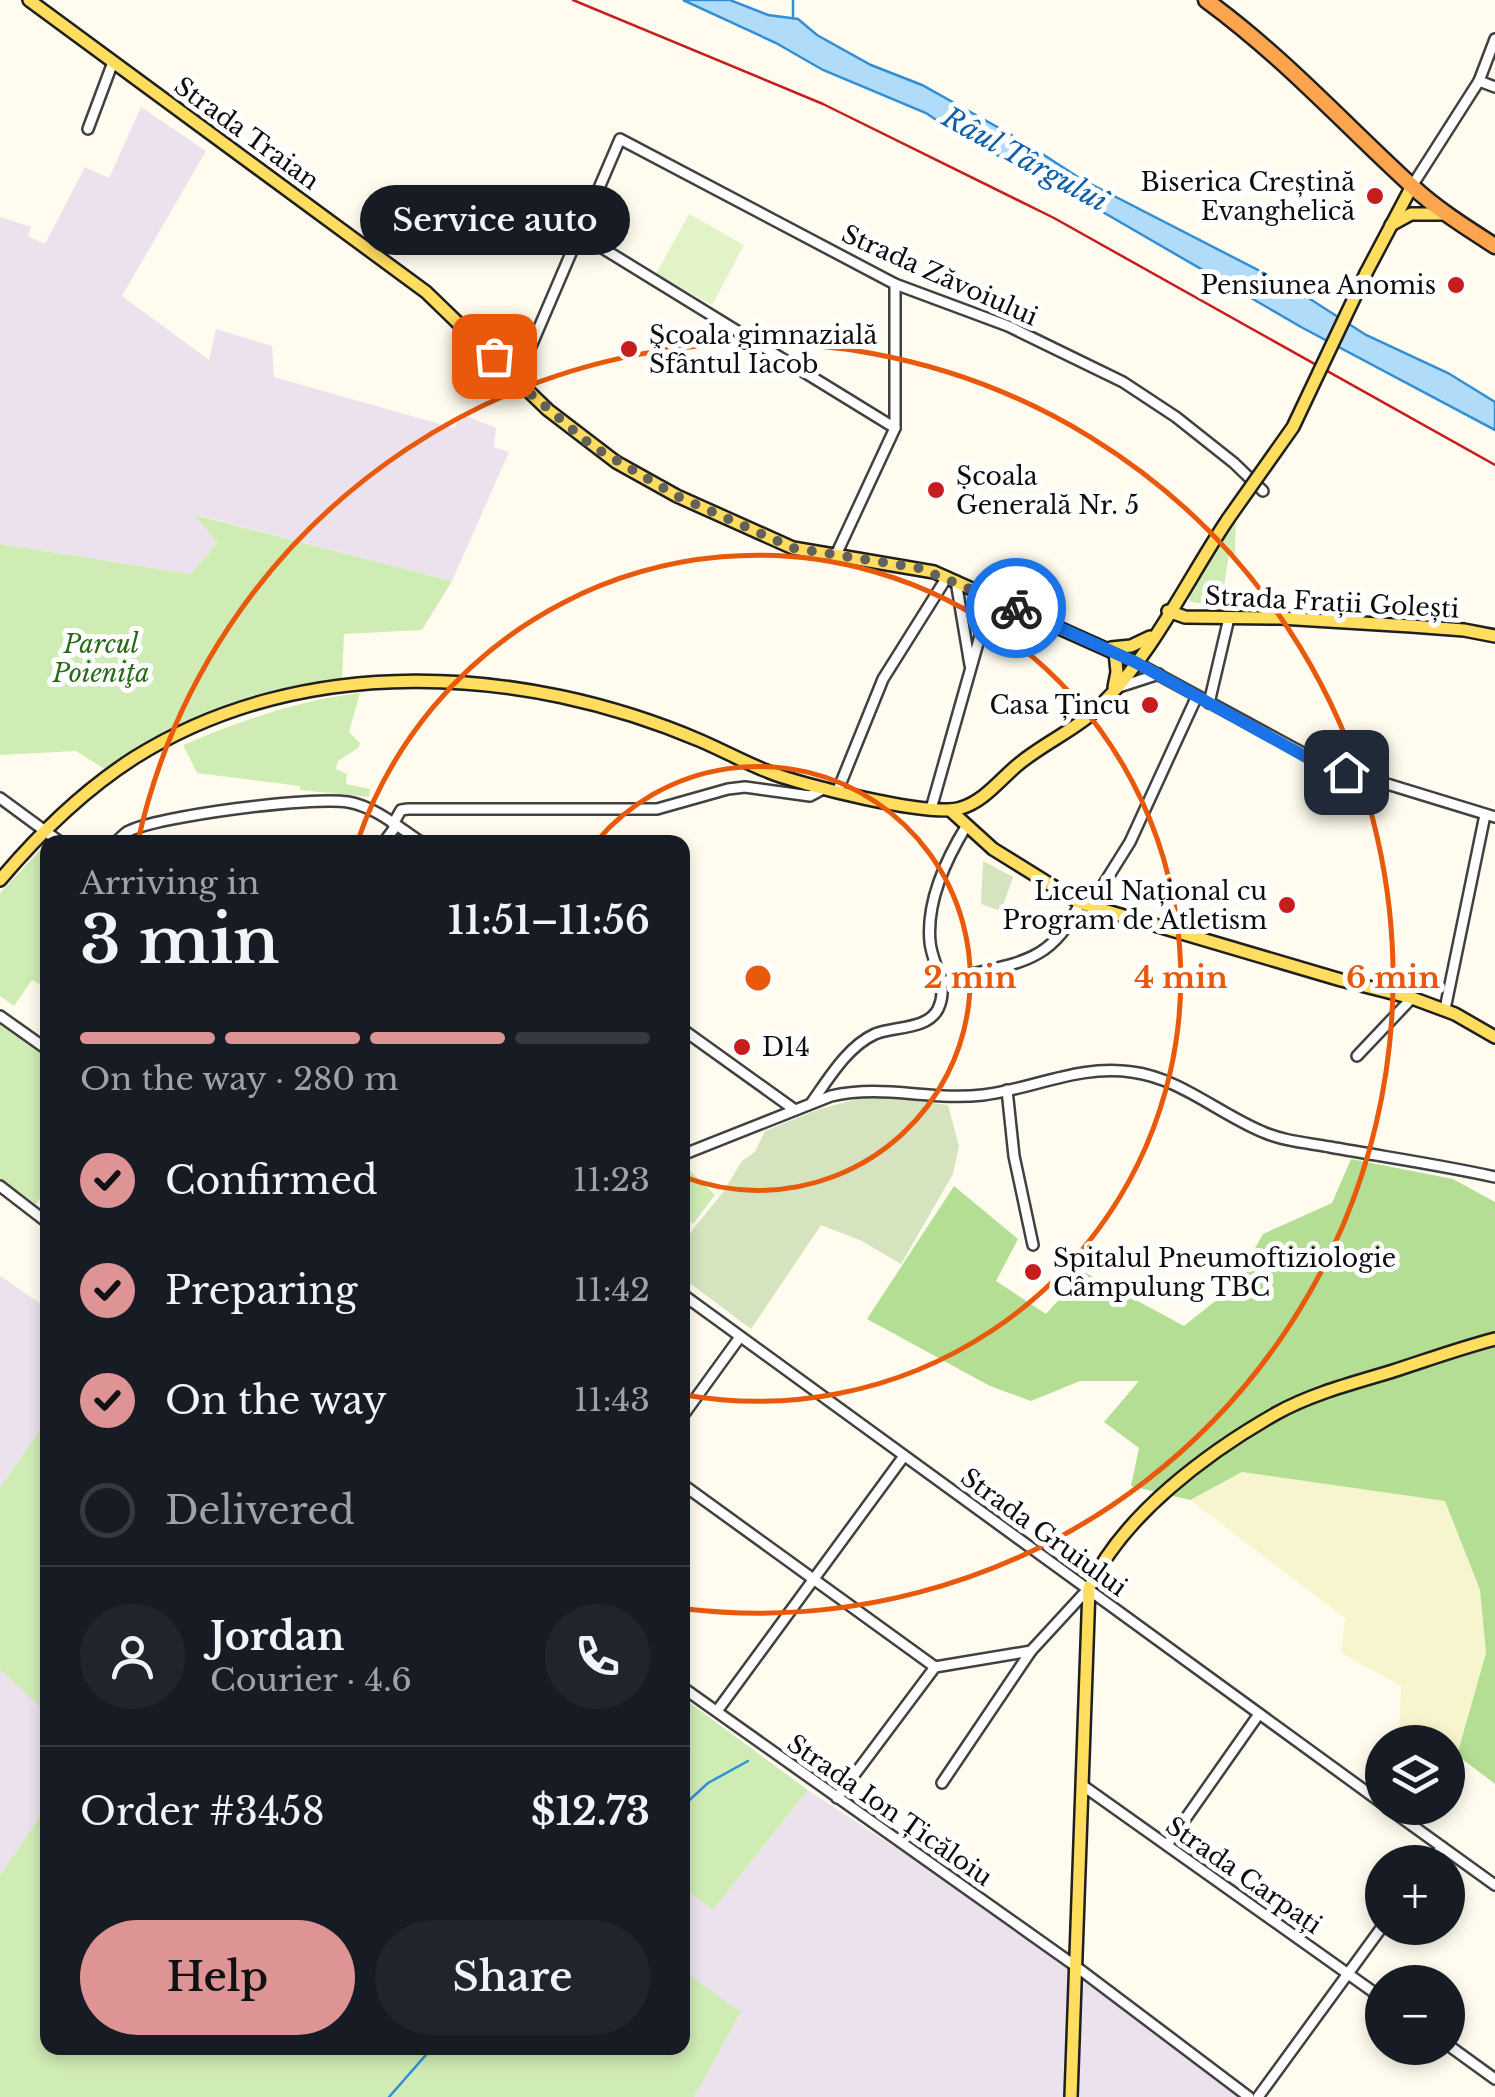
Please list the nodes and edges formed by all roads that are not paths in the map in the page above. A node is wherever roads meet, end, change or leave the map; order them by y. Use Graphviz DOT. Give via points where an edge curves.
graph roads {
  1 [pos="1206,0"];
  2 [pos="37,2"];
  3 [pos="1495,39"];
  4 [pos="112,62"];
  5 [pos="1479,81"];
  6 [pos="1495,86"];
  7 [pos="88,129"];
  8 [pos="1412,186"];
  9 [pos="1446,214"];
  10 [pos="1388,228"];
  11 [pos="581,235"];
  12 [pos="1495,246"];
  13 [pos="896,284"];
  14 [pos="518,380"];
  15 [pos="894,428"];
  16 [pos="1263,491"];
  17 [pos="836,557"];
  18 [pos="952,579"];
  19 [pos="992,597"];
  20 [pos="1168,611"];
  21 [pos="1229,618"];
  22 [pos="1154,635"];
  23 [pos="1495,636"];
  24 [pos="1112,650"];
  25 [pos="1135,662"];
  26 [pos="971,668"];
  27 [pos="1159,674"];
  28 [pos="1112,691"];
  29 [pos="1198,696"];
  30 [pos="1209,703"];
  31 [pos="831,789"];
  32 [pos="0,798"];
  33 [pos="931,809"];
  34 [pos="950,810"];
  35 [pos="1490,816"];
  36 [pos="395,825"];
  37 [pos="967,825"];
  38 [pos="44,832"];
  39 [pos="41,835"];
  40 [pos="49,835"];
  41 [pos="124,835"];
  42 [pos="389,835"];
  43 [pos="410,835"];
  44 [pos="40,836"];
  45 [pos="0,880"];
  46 [pos="1085,904"];
  47 [pos="942,982"];
  48 [pos="1412,998"];
  49 [pos="1444,1009"];
  50 [pos="0,1016"];
  51 [pos="690,1035"];
  52 [pos="1495,1037"];
  53 [pos="40,1044"];
  54 [pos="1358,1056"];
  55 [pos="1008,1090"];
  56 [pos="810,1104"];
  57 [pos="795,1110"];
  58 [pos="690,1152"];
  59 [pos="1495,1177"];
  60 [pos="0,1186"];
  61 [pos="40,1217"];
  62 [pos="1033,1245"];
  63 [pos="690,1300"];
  64 [pos="740,1338"];
  65 [pos="1495,1338"];
  66 [pos="690,1406"];
  67 [pos="904,1456"];
  68 [pos="690,1490"];
  69 [pos="814,1578"];
  70 [pos="1089,1588"];
  71 [pos="1031,1651"];
  72 [pos="935,1667"];
  73 [pos="690,1692"];
  74 [pos="717,1711"];
  75 [pos="1260,1714"];
  76 [pos="942,1782"];
  77 [pos="1082,1784"];
  78 [pos="1365,1791"];
  79 [pos="837,1798"];
  80 [pos="1411,1825"];
  81 [pos="1167,1845"];
  82 [pos="1439,1845"];
  83 [pos="1465,1863"];
  84 [pos="1495,1885"];
  85 [pos="1369,1945"];
  86 [pos="1074,1965"];
  87 [pos="1348,1973"];
  88 [pos="1365,1986"];
  89 [pos="1465,2057"];
  90 [pos="1495,2079"];
  91 [pos="1071,2097"];
  92 [pos="1249,2097"];
  93 [pos="1258,2097"];
  1 -- 8 [label="highway" via="1285,62"];
  2 -- 4 [label="main road, Strada Traian"];
  3 -- 5 [label="street"];
  4 -- 7 [label="street"];
  4 -- 14 [label="main road, Strada Traian" via="426,292"];
  5 -- 6 [label="street"];
  5 -- 8 [label="street"];
  8 -- 9 [label="highway"];
  8 -- 10 [label="main road"];
  9 -- 10 [label="main road" via="1411,214"];
  9 -- 12 [label="highway"];
  10 -- 20 [label="main road, bridge" via="1293,427"];
  11 -- 13 [label="street, Strada Zăvoiului" via="620,140"];
  11 -- 14 [label="street"];
  11 -- 15 [label="street"];
  13 -- 15 [label="street"];
  13 -- 16 [label="street, Strada Zăvoiului" via="1107,373 1176,417"];
  14 -- 17 [label="main road, Strada Traian" via="592,446 664,489 793,548"];
  15 -- 17 [label="street"];
  17 -- 18 [label="main road, Strada Traian"];
  18 -- 19 [label="main road, Strada Traian"];
  18 -- 26 [label="street"];
  18 -- 31 [label="street" via="883,679"];
  19 -- 24 [label="main road, Strada Traian"];
  19 -- 26 [label="street"];
  20 -- 21 [label="main road, Strada Frații Golești"];
  20 -- 22 [label="main road"];
  21 -- 23 [label="main road, Strada Frații Golești"];
  21 -- 30 [label="street"];
  22 -- 24 [label="main road"];
  22 -- 25 [label="main road"];
  24 -- 25 [label="main road, Strada Traian"];
  24 -- 28 [label="main road"];
  25 -- 27 [label="street"];
  25 -- 28 [label="main road"];
  26 -- 33 [label="street"];
  27 -- 28 [label="street"];
  27 -- 29 [label="street"];
  28 -- 34 [label="main road" via="984,796"];
  29 -- 30 [label="street"];
  29 -- 46 [label="street" via="1130,842"];
  30 -- 35 [label="street" via="1325,765"];
  31 -- 33 [label="main road"];
  31 -- 36 [label="street" via="810,796 728,789 657,809 408,809"];
  31 -- 38 [label="main road" via="772,774 676,731 564,697 505,686 367,682 264,702 192,728 114,772"];
  32 -- 38 [label="street"];
  33 -- 34 [label="main road"];
  34 -- 37 [label="main road"];
  35 -- 49 [label="street"];
  36 -- 41 [label="street" via="367,807 307,800 152,824"];
  36 -- 42 [label="street"];
  36 -- 43 [label="street"];
  37 -- 46 [label="main road"];
  37 -- 47 [label="street" via="939,880 930,916 930,944"];
  38 -- 39 [label="main road"];
  38 -- 40 [label="street"];
  44 -- 45 [label="main road"];
  46 -- 47 [label="street" via="1067,930 1032,959"];
  46 -- 48 [label="main road"];
  47 -- 56 [label="street" via="938,1010 927,1021 874,1034"];
  48 -- 49 [label="main road"];
  48 -- 54 [label="street"];
  49 -- 52 [label="main road"];
  50 -- 53 [label="street"];
  51 -- 57 [label="street"];
  55 -- 56 [label="street" via="956,1097 868,1089"];
  55 -- 59 [label="street" via="1079,1072 1132,1072 1170,1082 1266,1134"];
  55 -- 62 [label="street"];
  56 -- 57 [label="street"];
  57 -- 58 [label="street"];
  60 -- 61 [label="street"];
  63 -- 64 [label="street, Strada Gruiului"];
  64 -- 66 [label="street"];
  64 -- 67 [label="street, Strada Gruiului"];
  65 -- 70 [label="main road" via="1279,1412 1160,1497 1113,1548"];
  67 -- 69 [label="street"];
  67 -- 70 [label="street, Strada Gruiului"];
  68 -- 69 [label="street"];
  69 -- 72 [label="street"];
  69 -- 74 [label="street"];
  70 -- 71 [label="street"];
  70 -- 75 [label="street, Strada Gruiului"];
  70 -- 77 [label="main road"];
  71 -- 72 [label="street"];
  71 -- 76 [label="street"];
  72 -- 79 [label="street"];
  73 -- 74 [label="street, Strada Ion Țicăloiu"];
  74 -- 79 [label="street, Strada Ion Țicăloiu"];
  75 -- 78 [label="street, Strada Gruiului"];
  75 -- 81 [label="street"];
  77 -- 81 [label="street, Strada Carpați"];
  77 -- 86 [label="main road"];
  79 -- 86 [label="street, Strada Ion Țicăloiu"];
  80 -- 82 [label="street, Strada Gruiului"];
  81 -- 87 [label="street, Strada Carpați"];
  83 -- 84 [label="street, Strada Gruiului"];
  85 -- 87 [label="street"];
  86 -- 91 [label="main road"];
  86 -- 92 [label="street, Strada Ion Țicăloiu"];
  87 -- 88 [label="street, Strada Carpați"];
  87 -- 93 [label="street"];
  89 -- 90 [label="street"];
}
